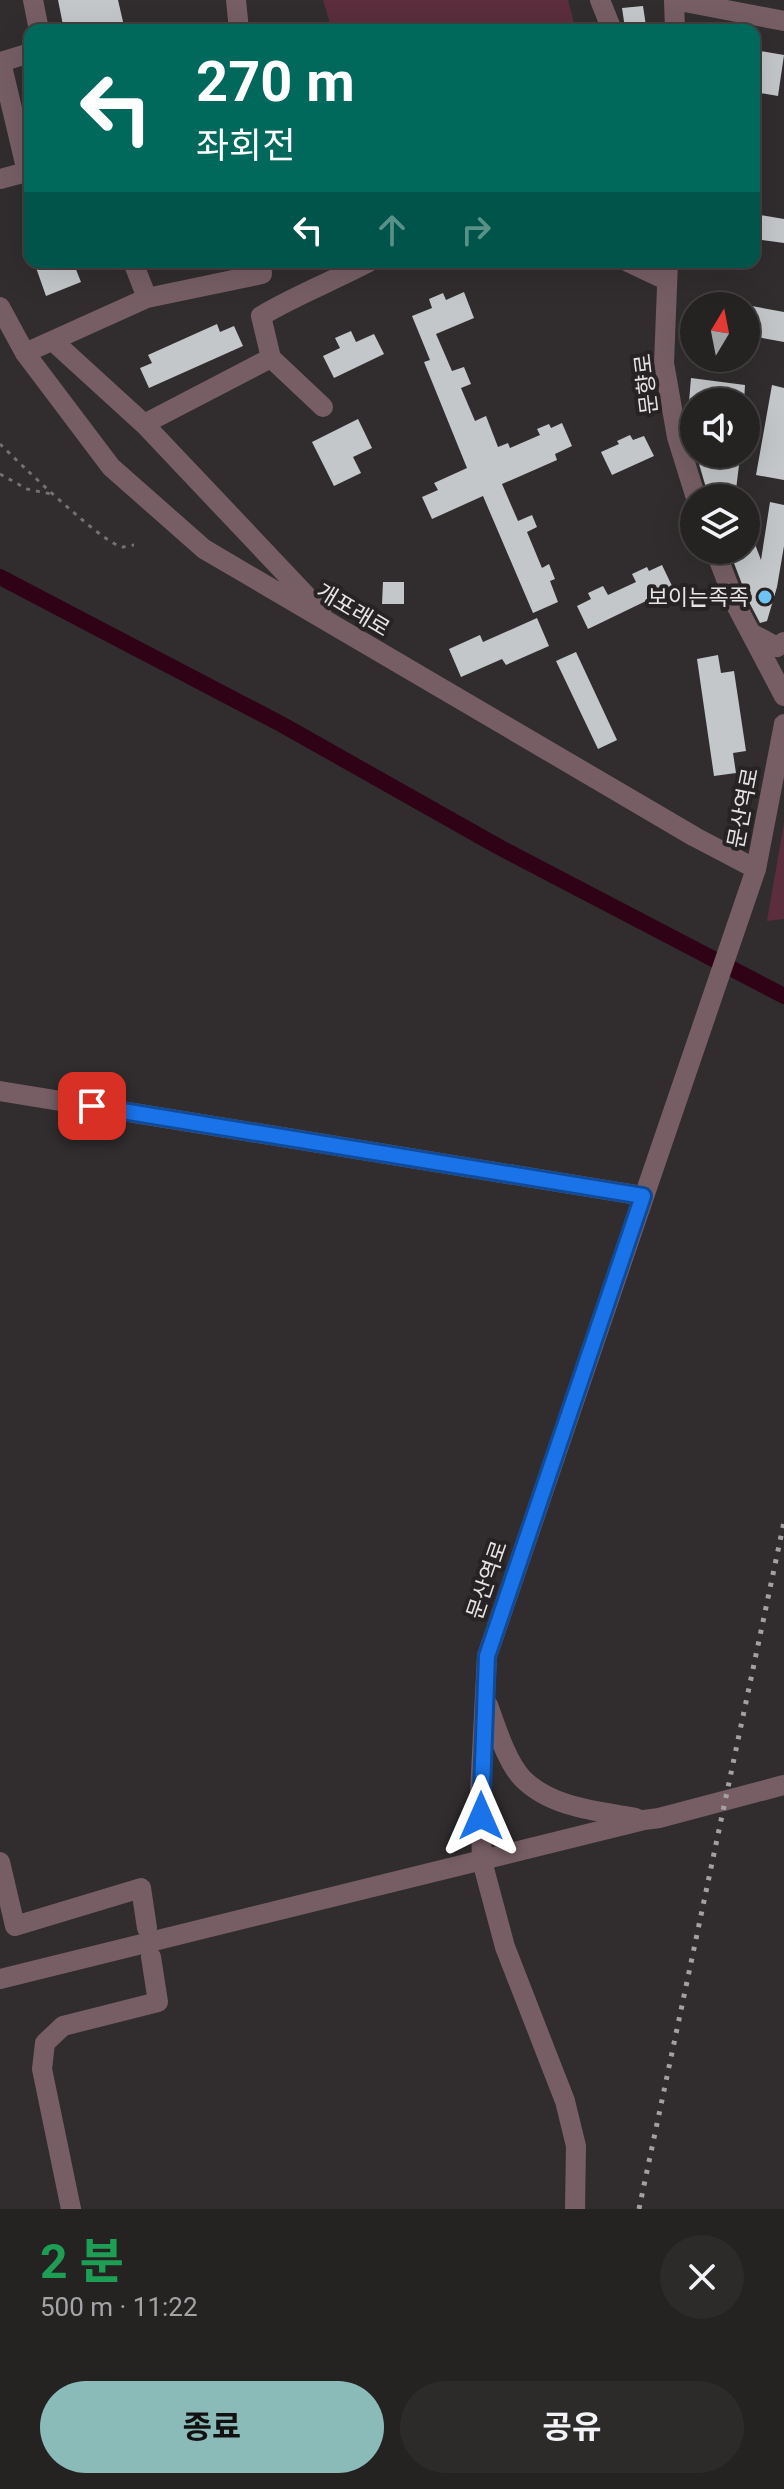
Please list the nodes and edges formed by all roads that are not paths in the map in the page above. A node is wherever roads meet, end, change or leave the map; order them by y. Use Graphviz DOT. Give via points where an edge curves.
graph roads {
  1 [pos="33,0"];
  2 [pos="236,0"];
  3 [pos="600,0"];
  4 [pos="674,0"];
  5 [pos="784,21"];
  6 [pos="38,24"];
  7 [pos="238,24"];
  8 [pos="610,24"];
  9 [pos="675,24"];
  10 [pos="24,55"];
  11 [pos="0,62"];
  12 [pos="24,153"];
  13 [pos="24,173"];
  14 [pos="0,179"];
  15 [pos="135,268"];
  16 [pos="262,268"];
  17 [pos="358,268"];
  18 [pos="667,271"];
  19 [pos="147,298"];
  20 [pos="0,307"];
  21 [pos="53,341"];
  22 [pos="25,353"];
  23 [pos="271,358"];
  24 [pos="323,407"];
  25 [pos="144,424"];
  26 [pos="692,484"];
  27 [pos="720,564"];
  28 [pos="343,633"];
  29 [pos="751,633"];
  30 [pos="784,642"];
  31 [pos="784,696"];
  32 [pos="784,724"];
  33 [pos="756,869"];
  34 [pos="0,1091"];
  35 [pos="643,1196"];
  36 [pos="484,1696"];
  37 [pos="784,1785"];
  38 [pos="644,1820"];
  39 [pos="482,1861"];
  40 [pos="0,1862"];
  41 [pos="147,1928"];
  42 [pos="151,1957"];
  43 [pos="0,1979"];
  44 [pos="71,2209"];
  45 [pos="575,2209"];
  1 -- 6 [label="street"];
  2 -- 7 [label="street"];
  3 -- 8 [label="street"];
  4 -- 5 [label="street"];
  4 -- 9 [label="street"];
  10 -- 11 [label="street"];
  11 -- 12 [label="street"];
  13 -- 14 [label="street"];
  15 -- 19 [label="street"];
  16 -- 19 [label="street" via="262,274"];
  17 -- 23 [label="street" via="261,316"];
  18 -- 26 [label="street, 문향로" via="664,363"];
  19 -- 21 [label="street"];
  20 -- 22 [label="street, 개포래로"];
  21 -- 22 [label="street"];
  21 -- 25 [label="street"];
  22 -- 28 [label="street, 개포래로" via="122,478 204,549"];
  23 -- 24 [label="street"];
  23 -- 25 [label="street"];
  25 -- 28 [label="street"];
  27 -- 29 [label="street"];
  28 -- 33 [label="street, 개포래로"];
  29 -- 30 [label="street" via="777,647"];
  29 -- 31 [label="street"];
  32 -- 33 [label="street, 문산역로"];
  33 -- 35 [label="street, 문산역로"];
  34 -- 35 [label="street"];
  35 -- 36 [label="street, 문산역로" via="487,1656"];
  36 -- 38 [label="street" via="522,1779 555,1801"];
  36 -- 39 [label="street, 문산역로"];
  37 -- 38 [label="street"];
  38 -- 39 [label="street"];
  39 -- 43 [label="street"];
  39 -- 45 [label="street, 문산역로" via="505,1947 565,2101 576,2146"];
  40 -- 41 [label="street" via="15,1926 141,1888"];
  42 -- 44 [label="street" via="158,2002 63,2026 45,2043 42,2069"];
}
